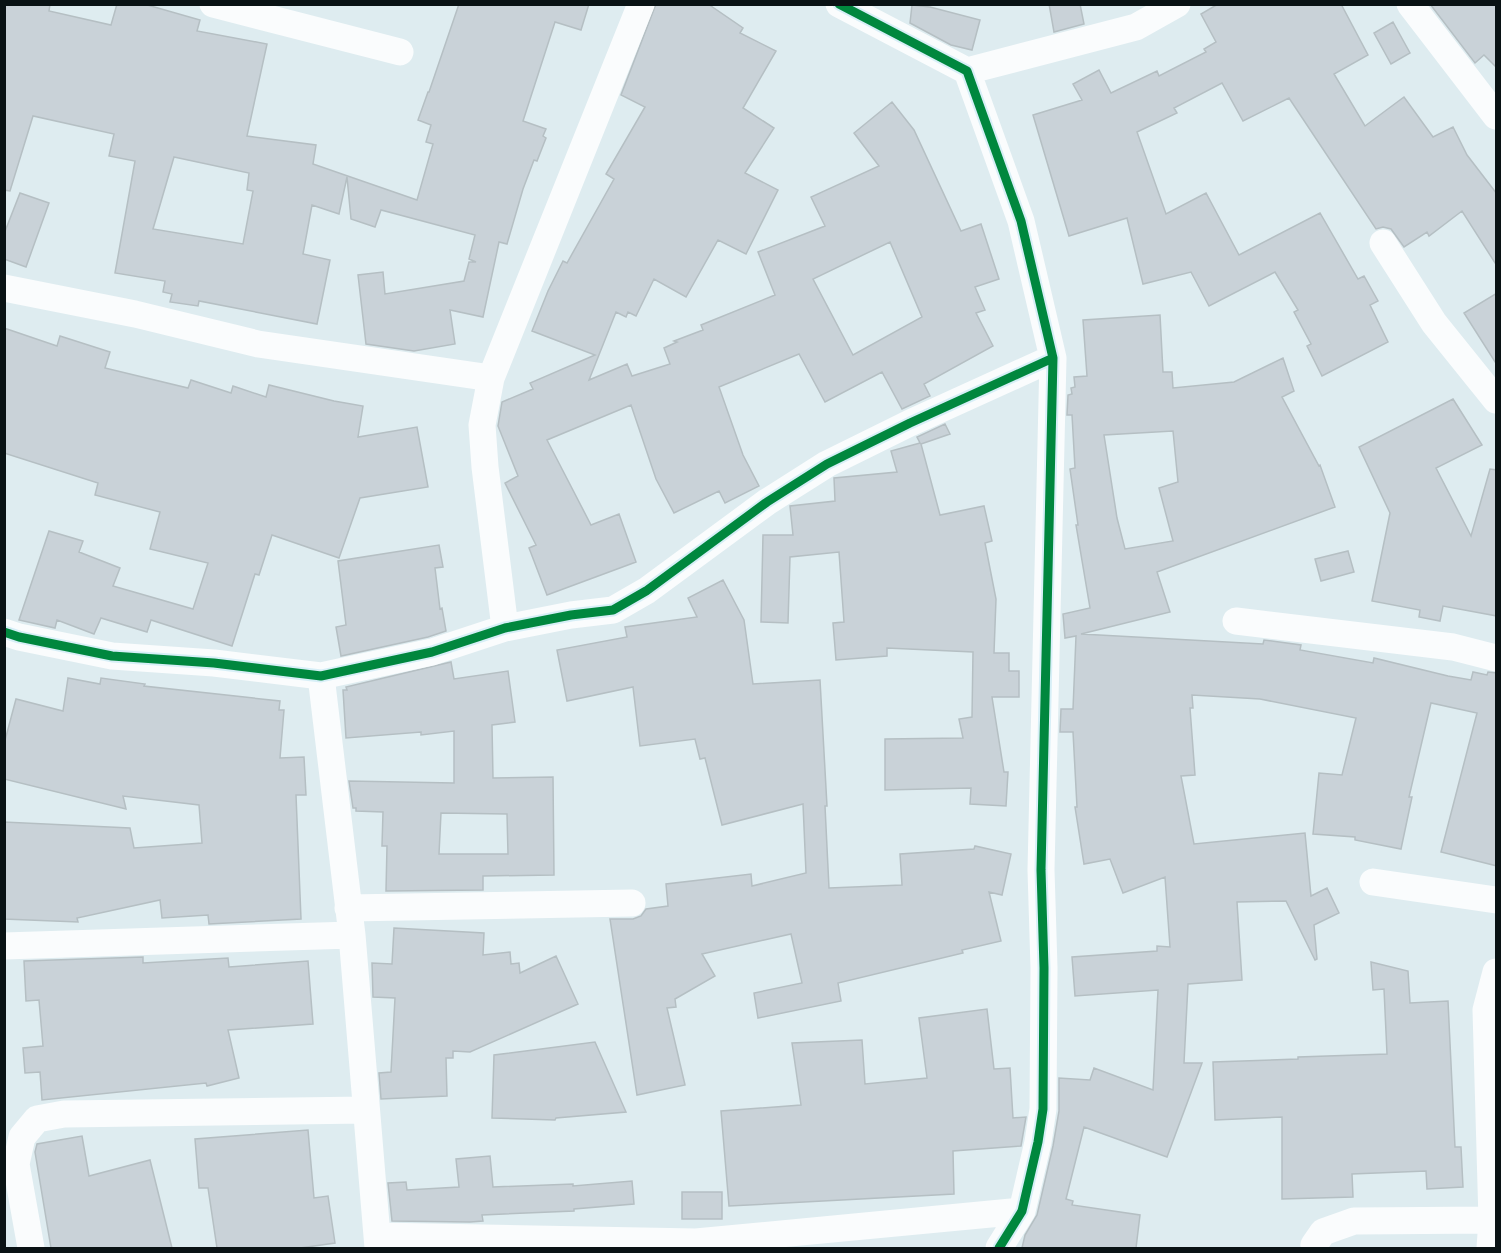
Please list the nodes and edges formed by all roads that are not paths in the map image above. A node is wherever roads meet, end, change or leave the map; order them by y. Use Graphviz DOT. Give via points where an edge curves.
graph roads {
  1 [pos="213,4"];
  2 [pos="641,4"];
  3 [pos="839,4"];
  4 [pos="1177,4"];
  5 [pos="1410,4"];
  6 [pos="400,52"];
  7 [pos="967,71"];
  8 [pos="1497,116"];
  9 [pos="1383,243"];
  10 [pos="4,288"];
  11 [pos="1053,358"];
  12 [pos="491,378"];
  13 [pos="1497,400"];
  14 [pos="1236,621"];
  15 [pos="505,628"];
  16 [pos="4,632"];
  17 [pos="1497,658"];
  18 [pos="321,676"];
  19 [pos="1373,882"];
  20 [pos="1497,900"];
  21 [pos="632,903"];
  22 [pos="348,908"];
  23 [pos="352,935"];
  24 [pos="4,946"];
  25 [pos="1497,972"];
  26 [pos="366,1110"];
  27 [pos="1022,1211"];
  28 [pos="1492,1221"];
  29 [pos="378,1242"];
  30 [pos="31,1248"];
  31 [pos="999,1248"];
  32 [pos="1316,1248"];
  33 [pos="1490,1248"];
  1 -- 6 [label="street"];
  2 -- 12 [label="street"];
  3 -- 7 [label="street"];
  4 -- 7 [label="street" via="1136,27"];
  5 -- 8 [label="street"];
  7 -- 11 [label="street" via="1021,221"];
  9 -- 13 [label="street" via="1434,323"];
  10 -- 12 [label="street" via="258,344"];
  11 -- 15 [label="street" via="827,464 613,610"];
  11 -- 27 [label="street" via="1041,870 1043,1109"];
  12 -- 15 [label="street" via="482,425"];
  14 -- 17 [label="street" via="1453,647"];
  15 -- 18 [label="street" via="432,652"];
  16 -- 18 [label="street" via="112,656"];
  18 -- 22 [label="street"];
  19 -- 20 [label="street"];
  21 -- 22 [label="street"];
  22 -- 23 [label="street"];
  23 -- 24 [label="street"];
  23 -- 26 [label="street"];
  25 -- 28 [label="street" via="1486,1010"];
  26 -- 29 [label="street"];
  26 -- 30 [label="street" via="64,1114 37,1119 22,1137 16,1164"];
  27 -- 29 [label="street" via="696,1242"];
  27 -- 31 [label="street"];
  28 -- 32 [label="street" via="1354,1221 1323,1232 1314,1245"];
  28 -- 33 [label="street"];
}
